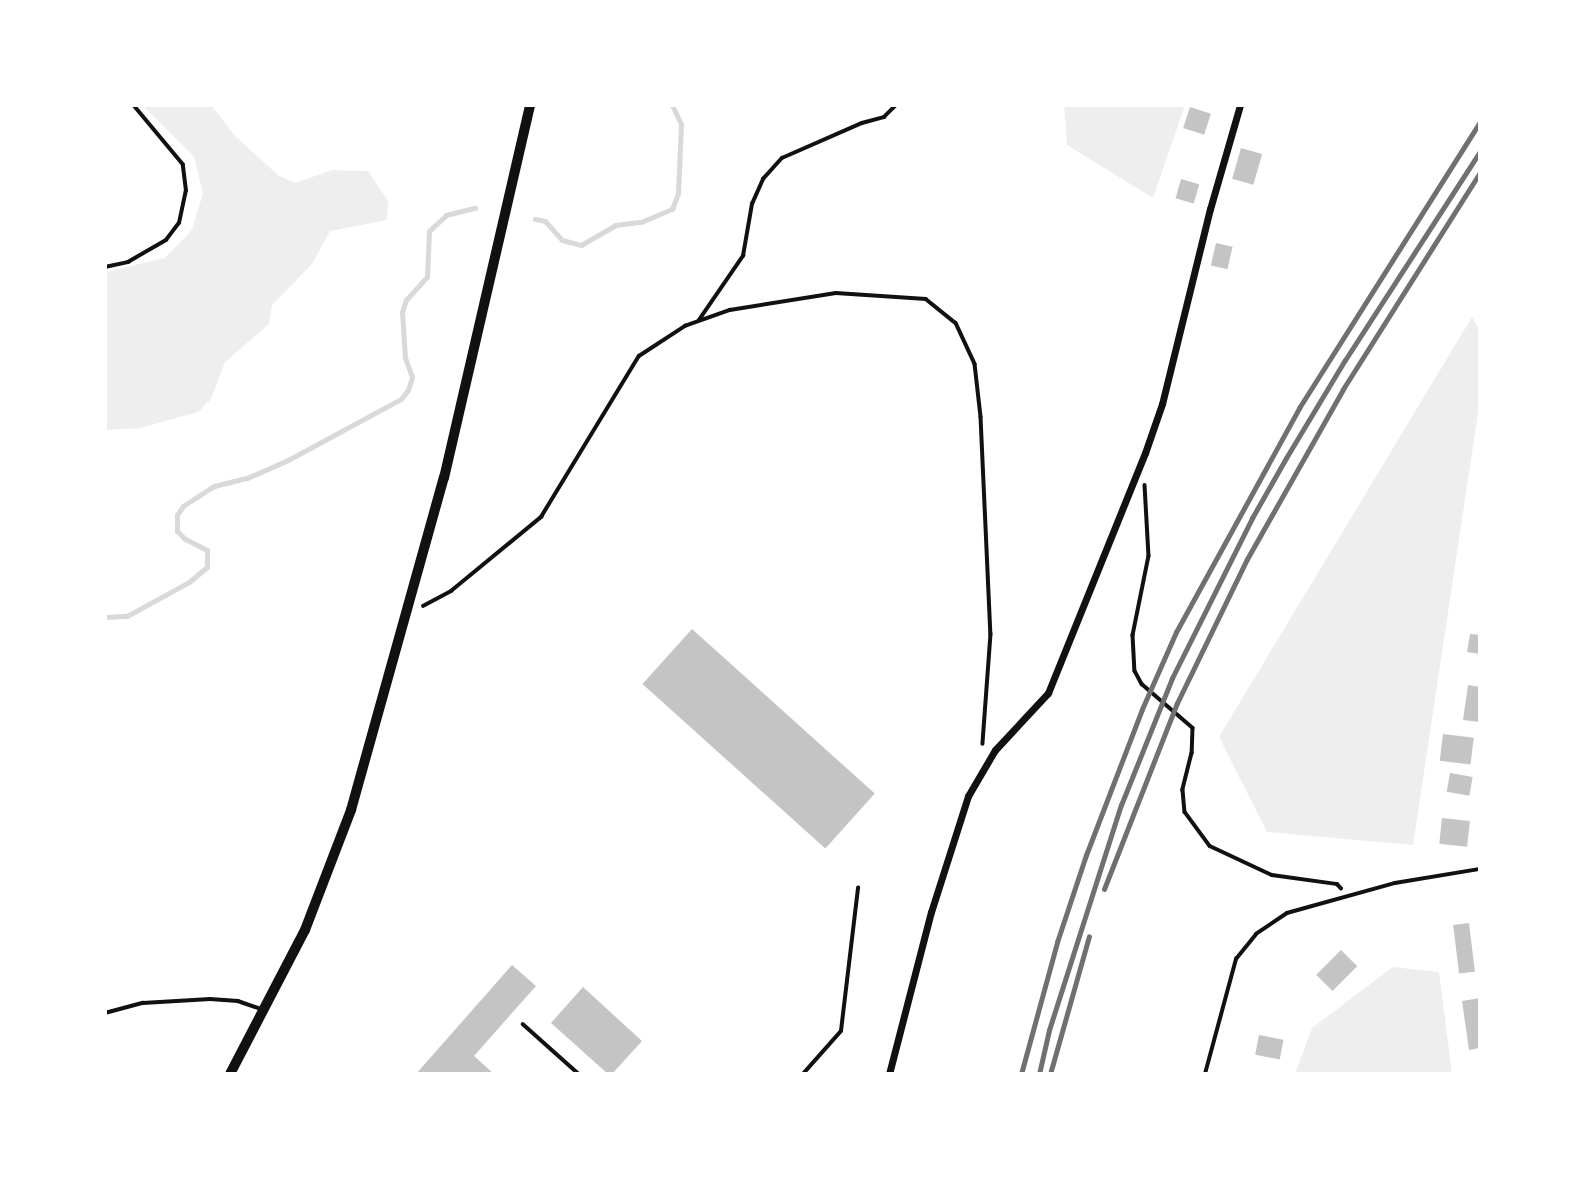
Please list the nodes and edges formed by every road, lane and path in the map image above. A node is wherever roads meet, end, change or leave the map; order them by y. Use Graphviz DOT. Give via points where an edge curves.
graph roads {
  1 [pos="132,105"];
  2 [pos="530,105"];
  3 [pos="896,105"];
  4 [pos="1240,105"];
  5 [pos="105,267"];
  6 [pos="698,321"];
  7 [pos="1136,474"];
  8 [pos="405,616"];
  9 [pos="983,745"];
  10 [pos="1480,869"];
  11 [pos="858,888"];
  12 [pos="1351,895"];
  13 [pos="264,1010"];
  14 [pos="105,1013"];
  15 [pos="523,1024"];
  16 [pos="230,1074"];
  17 [pos="579,1074"];
  18 [pos="803,1074"];
  19 [pos="889,1074"];
  20 [pos="1205,1074"];
  1 -- 5 [label="path" via="183,165 186,191 179,223 166,240 128,262"];
  2 -- 8 [label="main road" via="444,478"];
  3 -- 6 [label="path" via="884,117 782,158 763,179 752,204 743,256"];
  4 -- 7 [label="street" via="1162,404"];
  6 -- 8 [label="path" via="639,356 541,517 451,591"];
  6 -- 9 [label="path" via="730,310 836,293 926,299 956,323 975,364 981,417 991,634"];
  7 -- 12 [label="path" via="1144,478 1148,495 1144,514 1149,556 1133,635 1135,671 1143,684 1193,728 1183,790 1185,812 1210,846 1272,875 1337,884"];
  7 -- 19 [label="street" via="1048,693 995,750 968,796 931,912"];
  8 -- 13 [label="main road" via="351,810 305,930"];
  10 -- 12 [label="lane"];
  11 -- 18 [label="lane" via="841,1031"];
  12 -- 20 [label="lane" via="1287,913 1256,934 1237,958"];
  13 -- 14 [label="lane" via="210,999 143,1003"];
  13 -- 16 [label="main road"];
  15 -- 17 [label="lane"];
}
